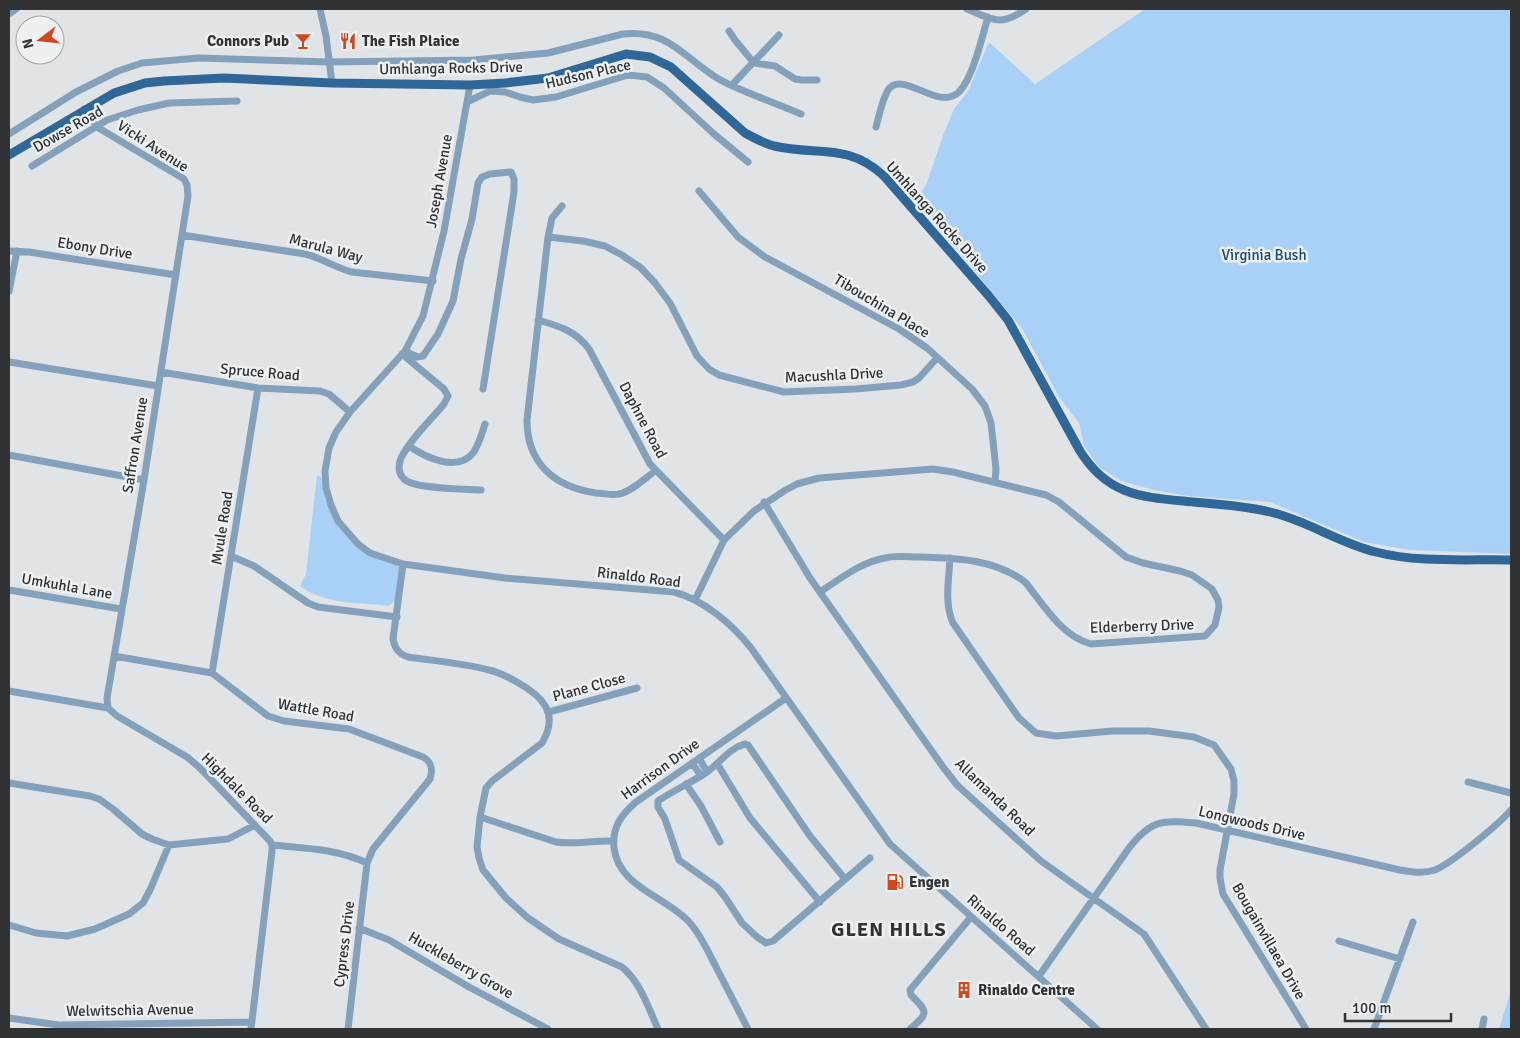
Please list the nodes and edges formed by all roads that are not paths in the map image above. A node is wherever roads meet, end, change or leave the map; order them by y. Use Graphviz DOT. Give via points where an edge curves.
graph roads {
  1 [pos="16,9"];
  2 [pos="320,9"];
  3 [pos="968,9"];
  4 [pos="1026,9"];
  5 [pos="9,14"];
  6 [pos="988,17"];
  7 [pos="729,31"];
  8 [pos="779,35"];
  9 [pos="329,62"];
  10 [pos="754,63"];
  11 [pos="817,80"];
  12 [pos="332,83"];
  13 [pos="470,85"];
  14 [pos="732,86"];
  15 [pos="237,101"];
  16 [pos="467,102"];
  17 [pos="84,109"];
  18 [pos="801,114"];
  19 [pos="97,127"];
  20 [pos="876,127"];
  21 [pos="9,134"];
  22 [pos="9,155"];
  23 [pos="748,162"];
  24 [pos="32,166"];
  25 [pos="188,185"];
  26 [pos="699,190"];
  27 [pos="562,206"];
  28 [pos="182,236"];
  29 [pos="548,237"];
  30 [pos="9,251"];
  31 [pos="17,251"];
  32 [pos="176,275"];
  33 [pos="433,281"];
  34 [pos="9,291"];
  35 [pos="538,320"];
  36 [pos="404,353"];
  37 [pos="937,358"];
  38 [pos="9,362"];
  39 [pos="161,372"];
  40 [pos="158,386"];
  41 [pos="258,388"];
  42 [pos="483,389"];
  43 [pos="350,412"];
  44 [pos="485,424"];
  45 [pos="409,446"];
  46 [pos="9,455"];
  47 [pos="655,471"];
  48 [pos="144,480"];
  49 [pos="995,482"];
  50 [pos="482,490"];
  51 [pos="764,502"];
  52 [pos="724,540"];
  53 [pos="232,556"];
  54 [pos="950,558"];
  55 [pos="1511,560"];
  56 [pos="403,564"];
  57 [pos="9,590"];
  58 [pos="820,592"];
  59 [pos="695,600"];
  60 [pos="121,609"];
  61 [pos="397,617"];
  62 [pos="114,656"];
  63 [pos="212,673"];
  64 [pos="637,688"];
  65 [pos="9,691"];
  66 [pos="786,698"];
  67 [pos="108,708"];
  68 [pos="549,712"];
  69 [pos="699,758"];
  70 [pos="692,763"];
  71 [pos="718,764"];
  72 [pos="704,774"];
  73 [pos="9,782"];
  74 [pos="1468,782"];
  75 [pos="686,784"];
  76 [pos="1511,793"];
  77 [pos="1511,810"];
  78 [pos="480,817"];
  79 [pos="255,825"];
  80 [pos="1227,831"];
  81 [pos="614,841"];
  82 [pos="720,842"];
  83 [pos="169,845"];
  84 [pos="272,845"];
  85 [pos="870,858"];
  86 [pos="367,863"];
  87 [pos="845,879"];
  88 [pos="1094,899"];
  89 [pos="820,902"];
  90 [pos="971,917"];
  91 [pos="1413,922"];
  92 [pos="9,925"];
  93 [pos="359,928"];
  94 [pos="1339,941"];
  95 [pos="1400,959"];
  96 [pos="1039,976"];
  97 [pos="9,1018"];
  98 [pos="1484,1019"];
  99 [pos="252,1025"];
  100 [pos="158,1026"];
  101 [pos="54,1027"];
  102 [pos="348,1029"];
  103 [pos="548,1029"];
  104 [pos="658,1029"];
  105 [pos="748,1029"];
  106 [pos="910,1029"];
  107 [pos="1097,1029"];
  108 [pos="1206,1029"];
  109 [pos="1306,1029"];
  110 [pos="1374,1029"];
  111 [pos="1482,1029"];
  1 -- 5 [label="street"];
  2 -- 9 [label="street"];
  3 -- 6 [label="street"];
  4 -- 6 [label="street" via="1004,21"];
  6 -- 20 [label="street" via="968,78 959,92 942,98 904,85 892,86"];
  7 -- 10 [label="street"];
  8 -- 10 [label="street"];
  9 -- 12 [label="street"];
  9 -- 14 [label="street" via="474,60 548,53 623,34 642,33 652,34 672,44"];
  9 -- 21 [label="street" via="198,58 130,66 76,92"];
  10 -- 11 [label="street" via="775,66 795,79"];
  10 -- 14 [label="street"];
  12 -- 13 [label="main road, Umhlanga Rocks Drive"];
  12 -- 17 [label="main road, Umhlanga Rocks Drive" via="224,78 164,81 114,93"];
  13 -- 16 [label="street, Joseph Avenue"];
  13 -- 55 [label="main road, Umhlanga Rocks Drive" via="548,78 626,54 661,61 756,139 774,146 854,156 884,176 1004,314 1080,451 1108,482 1128,493 1148,498 1273,513 1363,549 1388,555"];
  14 -- 18 [label="street"];
  15 -- 19 [label="street, Dowse Road" via="169,103 119,116"];
  16 -- 23 [label="street, Hudson Place" via="490,91 498,90 533,100 628,75 647,77 664,88"];
  16 -- 33 [label="street, Joseph Avenue"];
  17 -- 19 [label="street, Vicki Avenue"];
  17 -- 22 [label="main road, Umhlanga Rocks Drive"];
  19 -- 24 [label="street, Dowse Road"];
  19 -- 25 [label="street, Vicki Avenue" via="178,174"];
  25 -- 28 [label="street, Saffron Avenue"];
  26 -- 37 [label="street, Tibouchina Place" via="745,243 899,329"];
  27 -- 29 [label="street" via="552,218"];
  28 -- 32 [label="street, Saffron Avenue"];
  28 -- 33 [label="street, Marula Way" via="305,254 352,272"];
  29 -- 35 [label="street"];
  29 -- 37 [label="street, Macushla Drive" via="605,246 641,268 670,303 697,356 719,375 784,392 901,385 919,378"];
  30 -- 31 [label="street, Ebony Drive"];
  31 -- 32 [label="street, Ebony Drive"];
  31 -- 34 [label="street"];
  32 -- 39 [label="street, Saffron Avenue"];
  33 -- 36 [label="street, Rinaldo Road" via="423,316"];
  35 -- 47 [label="street, Daphne Road" via="571,331 584,341"];
  35 -- 47 [label="street" via="527,434 538,460 551,476 564,484 584,491 614,495 628,490"];
  36 -- 42 [label="street" via="423,356 443,325 455,294 480,180 490,174 511,172 514,192"];
  36 -- 43 [label="street, Rinaldo Road"];
  36 -- 45 [label="street" via="444,388 448,396"];
  37 -- 49 [label="street, Tibouchina Place" via="986,406 991,423"];
  38 -- 40 [label="street"];
  39 -- 40 [label="street, Saffron Avenue"];
  39 -- 41 [label="street, Spruce Road"];
  40 -- 48 [label="street, Saffron Avenue"];
  41 -- 43 [label="street, Spruce Road" via="320,391 329,394"];
  41 -- 53 [label="street, Mvule Road"];
  43 -- 56 [label="street, Rinaldo Road" via="329,448 325,471 331,505 342,526 358,544 370,553"];
  44 -- 45 [label="street" via="473,453 458,462 427,457"];
  45 -- 50 [label="street" via="399,466 406,480 435,487"];
  46 -- 48 [label="street"];
  47 -- 52 [label="street, Daphne Road"];
  48 -- 60 [label="street, Saffron Avenue"];
  49 -- 51 [label="street, Elderberry Drive" via="933,469 834,476 797,484"];
  49 -- 54 [label="street, Elderberry Drive" via="1046,495 1059,502 1126,557 1180,570 1206,584 1218,600 1213,629 1205,636 1091,644 1079,641 1018,576 999,568"];
  51 -- 52 [label="street, Elderberry Drive"];
  51 -- 58 [label="street, Allamanda Road"];
  52 -- 59 [label="street, Elderberry Drive"];
  53 -- 61 [label="street" via="254,566 318,607"];
  53 -- 63 [label="street, Mvule Road"];
  54 -- 58 [label="street, Elderberry Drive" via="885,558 865,565"];
  54 -- 80 [label="street, Bougainvillaea Drive" via="950,615 1007,703 1026,726 1044,735 1149,731 1205,740 1219,751 1234,781"];
  56 -- 59 [label="street, Rinaldo Road" via="505,578 663,591"];
  56 -- 61 [label="street"];
  57 -- 60 [label="street, Umkuhla Lane"];
  58 -- 88 [label="street, Allamanda Road" via="957,785 1041,861"];
  59 -- 66 [label="street, Rinaldo Road" via="741,636"];
  60 -- 62 [label="street, Saffron Avenue"];
  61 -- 68 [label="street" via="393,639 402,655 500,673 533,691"];
  62 -- 63 [label="street, Wattle Road"];
  62 -- 67 [label="street, Saffron Avenue"];
  63 -- 86 [label="street, Wattle Road" via="268,716 349,729 427,760 431,765 430,778 373,849"];
  64 -- 68 [label="street, Plane Close"];
  65 -- 67 [label="street, Highdale Road"];
  66 -- 69 [label="street, Harrison Drive"];
  66 -- 90 [label="street, Rinaldo Road" via="890,844"];
  67 -- 79 [label="street, Highdale Road" via="187,757"];
  68 -- 78 [label="street" via="547,736 486,788"];
  69 -- 70 [label="street, Harrison Drive"];
  69 -- 72 [label="street"];
  70 -- 72 [label="street"];
  70 -- 81 [label="street, Harrison Drive" via="624,812 618,821"];
  71 -- 72 [label="street"];
  71 -- 87 [label="street" via="726,754 742,745 751,748 810,836"];
  71 -- 89 [label="street" via="756,826"];
  72 -- 75 [label="street"];
  73 -- 83 [label="street" via="99,799 142,834"];
  74 -- 76 [label="street"];
  75 -- 82 [label="street"];
  75 -- 89 [label="street" via="658,803 676,855 684,865 720,891 749,931 763,942 770,943"];
  77 -- 80 [label="street, Longwoods Drive" via="1446,863 1423,872 1400,870"];
  78 -- 81 [label="street" via="566,844"];
  78 -- 104 [label="street" via="479,858 483,870 506,898 559,939 622,967 638,983"];
  79 -- 83 [label="street" via="228,839"];
  79 -- 84 [label="street, Highdale Road"];
  80 -- 88 [label="street, Longwoods Drive" via="1176,821 1152,825 1140,834"];
  80 -- 109 [label="street, Bougainvillaea Drive" via="1220,878 1223,894"];
  81 -- 105 [label="street, Harrison Drive" via="623,873 683,916 695,930"];
  83 -- 92 [label="street" via="143,903 129,914 95,929 67,936"];
  84 -- 86 [label="street" via="338,853"];
  84 -- 99 [label="street, Highdale Road"];
  85 -- 87 [label="street"];
  86 -- 93 [label="street, Cypress Drive"];
  87 -- 89 [label="street"];
  88 -- 96 [label="street, Longwoods Drive"];
  88 -- 108 [label="street, Allamanda Road" via="1144,934"];
  90 -- 96 [label="street, Rinaldo Road"];
  90 -- 106 [label="street" via="910,992 924,1007 925,1013"];
  91 -- 95 [label="street"];
  93 -- 102 [label="street, Cypress Drive"];
  93 -- 103 [label="street, Huckleberry Grove" via="389,940"];
  94 -- 95 [label="street"];
  95 -- 110 [label="street"];
  96 -- 107 [label="street, Rinaldo Road"];
  97 -- 101 [label="street, Welwitschia Avenue"];
  98 -- 111 [label="street"];
  99 -- 100 [label="street, Welwitschia Avenue"];
  100 -- 101 [label="street, Welwitschia Avenue"];
}
